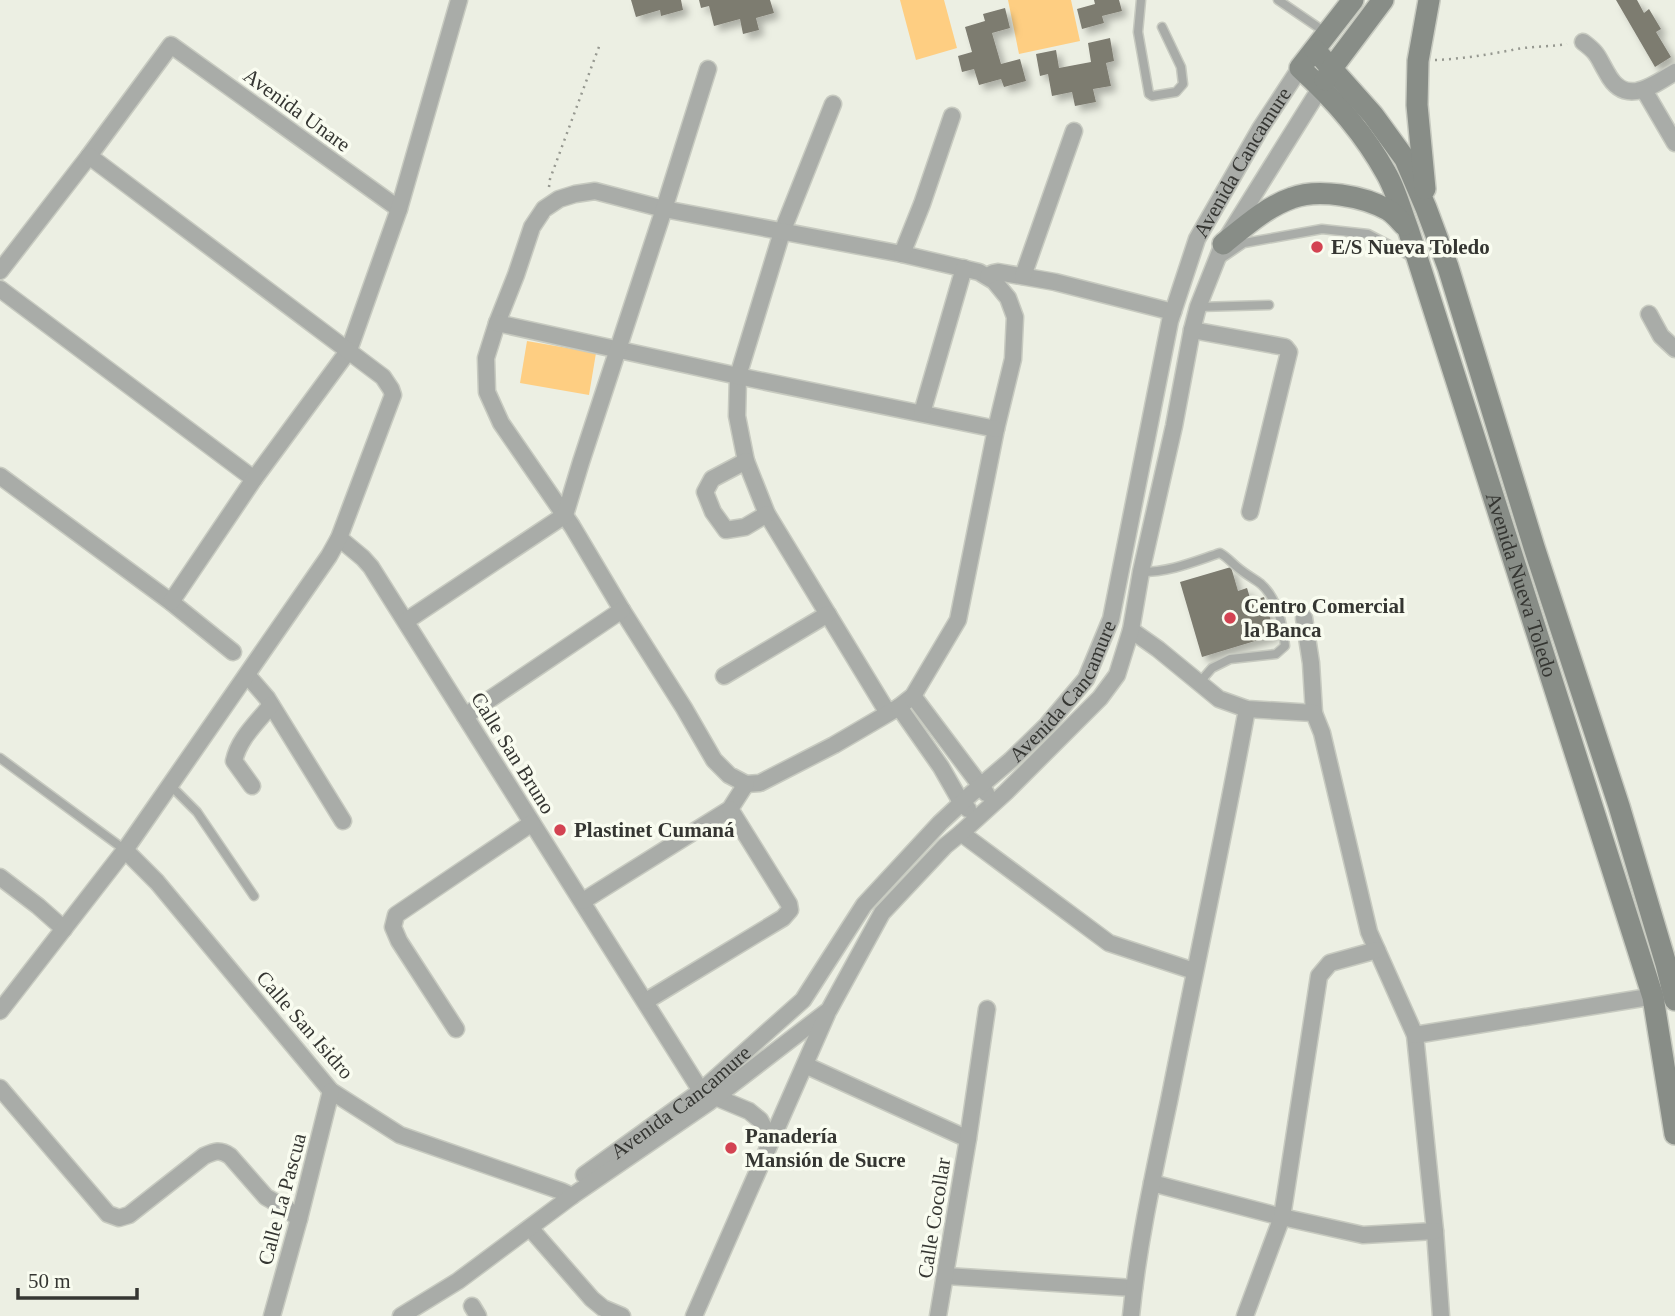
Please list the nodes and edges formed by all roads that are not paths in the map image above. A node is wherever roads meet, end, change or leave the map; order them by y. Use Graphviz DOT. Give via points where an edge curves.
graph roads {
  1 [pos="459,0"];
  2 [pos="1141,0"];
  3 [pos="1278,0"];
  4 [pos="1353,0"];
  5 [pos="1383,0"];
  6 [pos="1429,0"];
  7 [pos="1162,27"];
  8 [pos="1321,41"];
  9 [pos="1583,42"];
  10 [pos="1300,68"];
  11 [pos="1332,68"];
  12 [pos="708,69"];
  13 [pos="1675,72"];
  14 [pos="1321,87"];
  15 [pos="1644,90"];
  16 [pos="834,104"];
  17 [pos="952,116"];
  18 [pos="1074,131"];
  19 [pos="1675,143"];
  20 [pos="89,156"];
  21 [pos="1426,208"];
  22 [pos="399,209"];
  23 [pos="664,209"];
  24 [pos="1408,229"];
  25 [pos="782,232"];
  26 [pos="1223,244"];
  27 [pos="902,254"];
  28 [pos="1418,261"];
  29 [pos="1214,264"];
  30 [pos="964,268"];
  31 [pos="0,271"];
  32 [pos="988,276"];
  33 [pos="1023,276"];
  34 [pos="0,289"];
  35 [pos="1269,305"];
  36 [pos="1198,307"];
  37 [pos="1173,312"];
  38 [pos="1649,314"];
  39 [pos="497,323"];
  40 [pos="1192,330"];
  41 [pos="619,349"];
  42 [pos="1675,349"];
  43 [pos="349,350"];
  44 [pos="738,376"];
  45 [pos="922,413"];
  46 [pos="996,429"];
  47 [pos="746,461"];
  48 [pos="0,476"];
  49 [pos="254,479"];
  50 [pos="1250,512"];
  51 [pos="767,514"];
  52 [pos="565,515"];
  53 [pos="339,538"];
  54 [pos="1141,572"];
  55 [pos="171,602"];
  56 [pos="622,611"];
  57 [pos="828,614"];
  58 [pos="1304,618"];
  59 [pos="406,621"];
  60 [pos="1131,630"];
  61 [pos="233,652"];
  62 [pos="247,675"];
  63 [pos="724,676"];
  64 [pos="1199,683"];
  65 [pos="913,696"];
  66 [pos="271,705"];
  67 [pos="1247,709"];
  68 [pos="893,710"];
  69 [pos="1314,713"];
  70 [pos="465,716"];
  71 [pos="958,755"];
  72 [pos="0,758"];
  73 [pos="941,767"];
  74 [pos="746,784"];
  75 [pos="170,785"];
  76 [pos="252,786"];
  77 [pos="980,787"];
  78 [pos="961,802"];
  79 [pos="994,803"];
  80 [pos="730,808"];
  81 [pos="976,819"];
  82 [pos="343,821"];
  83 [pos="532,823"];
  84 [pos="961,833"];
  85 [pos="125,850"];
  86 [pos="112,867"];
  87 [pos="0,877"];
  88 [pos="158,882"];
  89 [pos="254,897"];
  90 [pos="583,901"];
  91 [pos="64,929"];
  92 [pos="1377,950"];
  93 [pos="1670,959"];
  94 [pos="1194,971"];
  95 [pos="1667,996"];
  96 [pos="646,1001"];
  97 [pos="987,1009"];
  98 [pos="829,1010"];
  99 [pos="0,1011"];
  100 [pos="456,1028"];
  101 [pos="1415,1035"];
  102 [pos="805,1065"];
  103 [pos="0,1088"];
  104 [pos="331,1091"];
  105 [pos="709,1094"];
  106 [pos="1675,1134"];
  107 [pos="968,1139"];
  108 [pos="771,1141"];
  109 [pos="1152,1183"];
  110 [pos="567,1194"];
  111 [pos="1282,1217"];
  112 [pos="299,1219"];
  113 [pos="530,1228"];
  114 [pos="1435,1231"];
  115 [pos="946,1276"];
  116 [pos="1134,1288"];
  117 [pos="272,1316"];
  118 [pos="401,1316"];
  119 [pos="622,1316"];
  120 [pos="694,1316"];
  121 [pos="938,1316"];
  122 [pos="1131,1316"];
  123 [pos="1245,1316"];
  124 [pos="1441,1316"];
  1 -- 22 [label="street"];
  2 -- 7 [label="lane" via="1138,32 1152,96 1176,92 1183,84 1181,66"];
  3 -- 8 [label="lane"];
  4 -- 8 [label="main road, Avenida Cancamure"];
  5 -- 11 [label="main road, Avenida Cancamure"];
  6 -- 21 [label="main road" via="1418,61 1417,105"];
  8 -- 10 [label="main road, Avenida Cancamure"];
  8 -- 11 [label="main road, Avenida Nueva Toledo"];
  9 -- 15 [label="street" via="1596,51 1616,84 1630,91"];
  10 -- 14 [label="main road, Avenida Nueva Toledo"];
  10 -- 37 [label="street, Avenida Cancamure" via="1197,239"];
  11 -- 14 [label="main road, Avenida Cancamure"];
  11 -- 21 [label="main road, Avenida Nueva Toledo" via="1405,159"];
  12 -- 23 [label="street"];
  13 -- 15 [label="street"];
  14 -- 24 [label="main road, Avenida Nueva Toledo" via="1387,174"];
  14 -- 26 [label="street, Avenida Cancamure"];
  15 -- 19 [label="street"];
  16 -- 25 [label="street"];
  17 -- 27 [label="street"];
  18 -- 33 [label="street"];
  20 -- 22 [label="street, Avenida Unare" via="171,45"];
  20 -- 31 [label="street"];
  20 -- 43 [label="street"];
  21 -- 93 [label="main road, Avenida Nueva Toledo"];
  22 -- 43 [label="street"];
  23 -- 25 [label="street"];
  23 -- 39 [label="street" via="595,191 551,204 532,227"];
  23 -- 41 [label="street"];
  24 -- 26 [label="main road" via="1390,210 1362,200 1314,194 1293,197 1267,210"];
  24 -- 28 [label="main road, Avenida Nueva Toledo"];
  25 -- 27 [label="street"];
  25 -- 44 [label="street"];
  26 -- 29 [label="street, Avenida Cancamure"];
  27 -- 30 [label="street"];
  28 -- 29 [label="lane" via="1368,234 1322,229 1244,243"];
  28 -- 95 [label="main road, Avenida Nueva Toledo"];
  29 -- 36 [label="street, Avenida Cancamure"];
  30 -- 32 [label="street"];
  30 -- 45 [label="street"];
  32 -- 33 [label="street" via="998,272"];
  32 -- 46 [label="street" via="1008,298 1015,317 1013,359"];
  33 -- 37 [label="street"];
  34 -- 49 [label="street"];
  35 -- 36 [label="lane"];
  36 -- 40 [label="street, Avenida Cancamure"];
  37 -- 77 [label="street, Avenida Cancamure" via="1111,619 1086,679 1047,725"];
  38 -- 42 [label="street"];
  39 -- 41 [label="street"];
  39 -- 52 [label="street" via="486,358 487,392 501,423"];
  40 -- 50 [label="street" via="1285,347 1289,352"];
  40 -- 54 [label="street, Avenida Cancamure"];
  41 -- 44 [label="street"];
  41 -- 52 [label="street"];
  43 -- 49 [label="street"];
  43 -- 53 [label="street" via="383,377 393,395"];
  44 -- 45 [label="street"];
  44 -- 47 [label="street" via="737,416"];
  45 -- 46 [label="street"];
  46 -- 65 [label="street" via="958,620"];
  47 -- 51 [label="street"];
  47 -- 51 [label="street" via="712,479 705,492 726,530 745,527"];
  48 -- 55 [label="street"];
  49 -- 55 [label="street"];
  51 -- 57 [label="street"];
  52 -- 56 [label="street"];
  52 -- 59 [label="street"];
  53 -- 59 [label="street, Calle San Bruno" via="371,567"];
  53 -- 62 [label="street"];
  54 -- 60 [label="street, Avenida Cancamure"];
  54 -- 64 [label="lane" via="1172,569 1220,553 1263,586 1276,605 1285,646 1276,654 1230,659 1212,668"];
  55 -- 61 [label="street"];
  56 -- 70 [label="street"];
  56 -- 74 [label="street" via="714,760"];
  57 -- 63 [label="street"];
  57 -- 68 [label="street"];
  58 -- 69 [label="street"];
  59 -- 70 [label="street, Calle San Bruno"];
  60 -- 64 [label="street"];
  60 -- 79 [label="street, Avenida Cancamure" via="1117,675 1100,698"];
  62 -- 66 [label="street"];
  62 -- 75 [label="street"];
  64 -- 67 [label="street" via="1219,699"];
  65 -- 68 [label="street"];
  65 -- 71 [label="street"];
  66 -- 76 [label="street" via="243,738 234,761"];
  66 -- 82 [label="street"];
  67 -- 69 [label="street"];
  67 -- 94 [label="street"];
  68 -- 73 [label="street"];
  68 -- 74 [label="street" via="771,778"];
  69 -- 92 [label="street"];
  70 -- 83 [label="street, Calle San Bruno"];
  71 -- 73 [label="street"];
  71 -- 77 [label="street"];
  72 -- 85 [label="lane"];
  73 -- 78 [label="street"];
  74 -- 80 [label="street"];
  75 -- 85 [label="street"];
  75 -- 89 [label="lane" via="198,812"];
  77 -- 78 [label="street, Avenida Cancamure"];
  77 -- 79 [label="street"];
  78 -- 81 [label="street"];
  78 -- 105 [label="street, Avenida Cancamure" via="864,905 803,1000"];
  79 -- 81 [label="street, Avenida Cancamure"];
  80 -- 90 [label="street"];
  80 -- 96 [label="street" via="790,910"];
  81 -- 84 [label="street, Avenida Cancamure"];
  83 -- 90 [label="street, Calle San Bruno"];
  83 -- 100 [label="street" via="396,915 393,927 399,941"];
  84 -- 94 [label="street" via="1109,943"];
  84 -- 98 [label="street, Avenida Cancamure" via="883,913"];
  85 -- 86 [label="street"];
  85 -- 88 [label="street, Calle San Isidro"];
  86 -- 88 [label="street" via="133,870"];
  86 -- 91 [label="street"];
  87 -- 91 [label="street"];
  88 -- 104 [label="street, Calle San Isidro"];
  90 -- 96 [label="street, Calle San Bruno"];
  91 -- 99 [label="street"];
  92 -- 101 [label="street"];
  92 -- 111 [label="street" via="1330,963 1319,976"];
  93 -- 95 [label="main road, Avenida Nueva Toledo"];
  94 -- 109 [label="street"];
  95 -- 101 [label="street"];
  95 -- 106 [label="main road, Avenida Nueva Toledo"];
  96 -- 105 [label="street, Calle San Bruno"];
  97 -- 107 [label="street"];
  98 -- 102 [label="street"];
  98 -- 105 [label="street, Avenida Cancamure"];
  101 -- 114 [label="street"];
  102 -- 107 [label="street, Calle Cocollar"];
  102 -- 108 [label="street"];
  103 -- 112 [label="street" via="108,1214 129,1215 204,1156 223,1151 266,1197"];
  104 -- 110 [label="street, Calle San Isidro" via="400,1135"];
  104 -- 112 [label="street, Calle La Pascua"];
  105 -- 108 [label="street" via="749,1111 760,1120"];
  105 -- 110 [label="street, Avenida Cancamure"];
  107 -- 115 [label="street, Calle Cocollar"];
  108 -- 120 [label="street"];
  109 -- 111 [label="street"];
  109 -- 116 [label="street"];
  110 -- 113 [label="street, Avenida Cancamure"];
  111 -- 114 [label="street" via="1363,1235"];
  111 -- 123 [label="street"];
  112 -- 117 [label="street, Calle La Pascua"];
  113 -- 118 [label="street, Avenida Cancamure"];
  113 -- 119 [label="street" via="592,1299"];
  114 -- 124 [label="street"];
  115 -- 116 [label="street"];
  115 -- 121 [label="street, Calle Cocollar"];
  116 -- 122 [label="street"];
}
